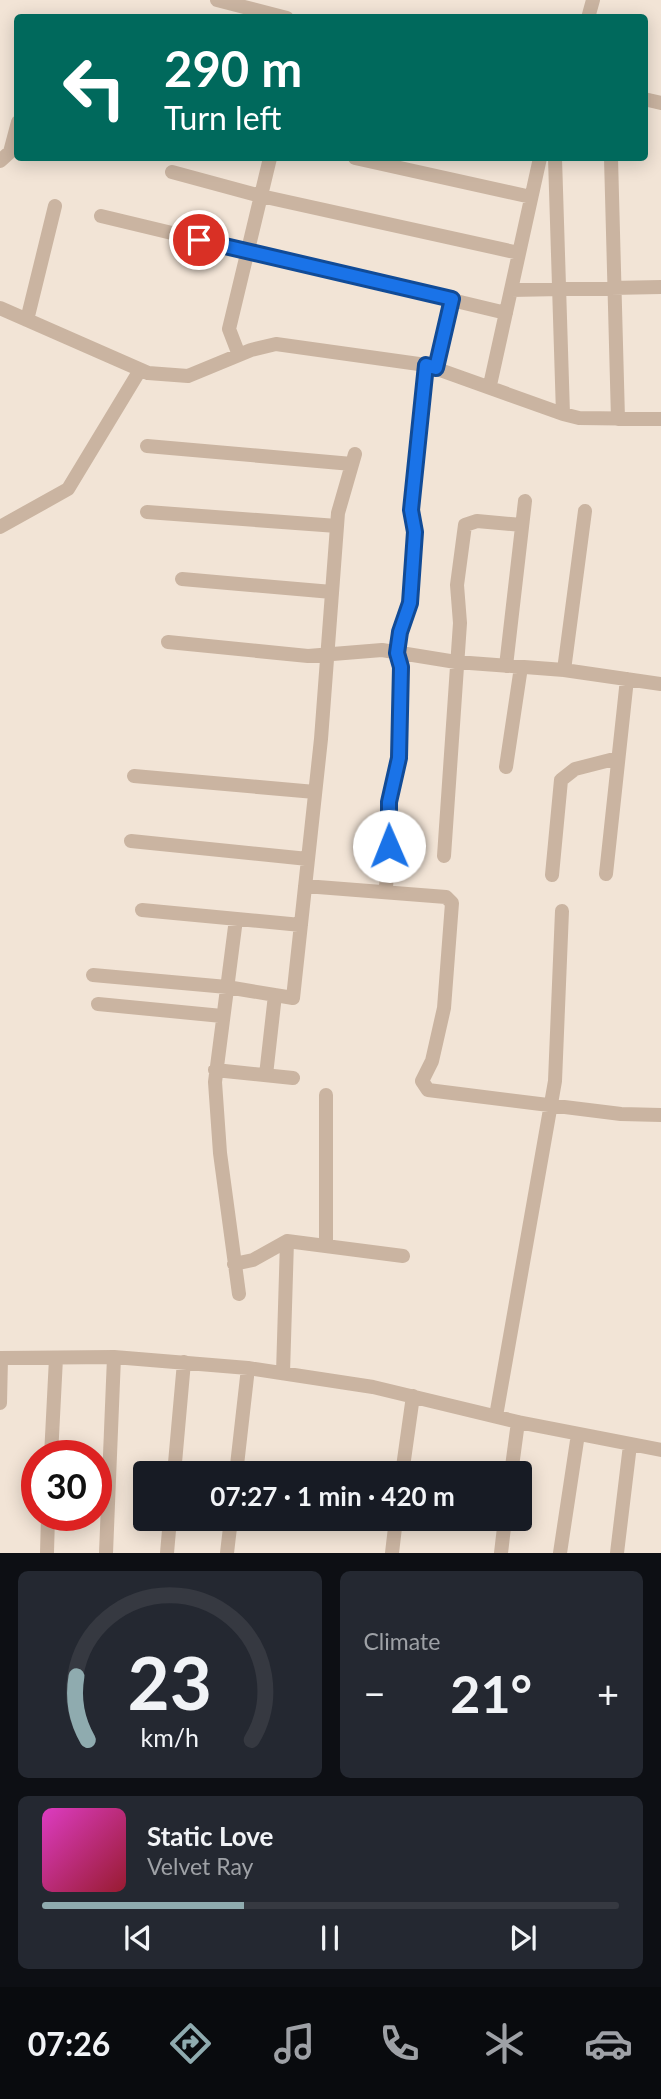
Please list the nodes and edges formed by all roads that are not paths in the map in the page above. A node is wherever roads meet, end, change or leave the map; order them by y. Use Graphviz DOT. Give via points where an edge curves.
graph roads {
  1 [pos="217,0"];
  2 [pos="271,14"];
  3 [pos="14,135"];
  4 [pos="0,161"];
  5 [pos="269,161"];
  6 [pos="369,161"];
  7 [pos="539,161"];
  8 [pos="555,161"];
  9 [pos="611,161"];
  10 [pos="172,172"];
  11 [pos="261,196"];
  12 [pos="531,197"];
  13 [pos="55,206"];
  14 [pos="101,216"];
  15 [pos="248,252"];
  16 [pos="519,253"];
  17 [pos="614,288"];
  18 [pos="661,288"];
  19 [pos="559,289"];
  20 [pos="511,290"];
  21 [pos="452,299"];
  22 [pos="0,309"];
  23 [pos="506,313"];
  24 [pos="27,320"];
  25 [pos="239,355"];
  26 [pos="431,366"];
  27 [pos="140,370"];
  28 [pos="490,385"];
  29 [pos="563,415"];
  30 [pos="618,419"];
  31 [pos="661,419"];
  32 [pos="147,446"];
  33 [pos="525,501"];
  34 [pos="585,511"];
  35 [pos="147,512"];
  36 [pos="522,525"];
  37 [pos="337,526"];
  38 [pos="0,527"];
  39 [pos="182,579"];
  40 [pos="332,592"];
  41 [pos="168,642"];
  42 [pos="397,653"];
  43 [pos="328,655"];
  44 [pos="456,662"];
  45 [pos="513,666"];
  46 [pos="564,670"];
  47 [pos="627,680"];
  48 [pos="661,684"];
  49 [pos="618,758"];
  50 [pos="506,767"];
  51 [pos="134,776"];
  52 [pos="315,792"];
  53 [pos="131,841"];
  54 [pos="444,856"];
  55 [pos="308,859"];
  56 [pos="606,874"];
  57 [pos="552,875"];
  58 [pos="305,886"];
  59 [pos="386,892"];
  60 [pos="142,910"];
  61 [pos="562,911"];
  62 [pos="236,919"];
  63 [pos="301,925"];
  64 [pos="93,975"];
  65 [pos="227,987"];
  66 [pos="275,995"];
  67 [pos="98,1004"];
  68 [pos="222,1016"];
  69 [pos="215,1070"];
  70 [pos="265,1075"];
  71 [pos="293,1078"];
  72 [pos="326,1095"];
  73 [pos="550,1105"];
  74 [pos="661,1115"];
  75 [pos="287,1241"];
  76 [pos="326,1245"];
  77 [pos="402,1256"];
  78 [pos="234,1264"];
  79 [pos="239,1294"];
  80 [pos="114,1357"];
  81 [pos="0,1358"];
  82 [pos="56,1358"];
  83 [pos="184,1362"];
  84 [pos="248,1368"];
  85 [pos="283,1373"];
  86 [pos="413,1396"];
  87 [pos="0,1403"];
  88 [pos="496,1416"];
  89 [pos="518,1422"];
  90 [pos="578,1433"];
  91 [pos="52,1440"];
  92 [pos="630,1445"];
  93 [pos="661,1450"];
  94 [pos="175,1461"];
  95 [pos="237,1461"];
  96 [pos="404,1461"];
  97 [pos="513,1461"];
  98 [pos="48,1531"];
  99 [pos="169,1531"];
  100 [pos="230,1531"];
  101 [pos="395,1531"];
  102 [pos="503,1531"];
  103 [pos="47,1553"];
  104 [pos="106,1553"];
  105 [pos="167,1553"];
  106 [pos="227,1553"];
  107 [pos="392,1553"];
  108 [pos="500,1553"];
  109 [pos="560,1553"];
  110 [pos="617,1553"];
  1 -- 2 [label="street"];
  3 -- 4 [label="street" via="9,152"];
  5 -- 11 [label="street"];
  6 -- 12 [label="street"];
  7 -- 12 [label="street"];
  8 -- 19 [label="street"];
  9 -- 17 [label="street"];
  10 -- 11 [label="street"];
  11 -- 15 [label="street"];
  11 -- 16 [label="street"];
  12 -- 16 [label="street"];
  13 -- 24 [label="street"];
  14 -- 15 [label="street"];
  15 -- 21 [label="street"];
  15 -- 25 [label="street" via="229,329"];
  16 -- 20 [label="street"];
  17 -- 18 [label="street"];
  17 -- 19 [label="street"];
  17 -- 30 [label="street"];
  19 -- 20 [label="street"];
  19 -- 29 [label="street"];
  20 -- 23 [label="street"];
  21 -- 23 [label="street"];
  21 -- 26 [label="street"];
  22 -- 24 [label="street"];
  23 -- 28 [label="street"];
  24 -- 27 [label="street"];
  25 -- 26 [label="street" via="276,344"];
  25 -- 27 [label="street" via="188,376 164,377"];
  26 -- 28 [label="street"];
  26 -- 42 [label="street" via="411,510 415,532 410,603"];
  27 -- 38 [label="street" via="68,489"];
  28 -- 29 [label="street"];
  29 -- 30 [label="street"];
  30 -- 31 [label="street"];
  32 -- 37 [label="street" via="354,459"];
  33 -- 36 [label="street"];
  34 -- 46 [label="street"];
  35 -- 37 [label="street"];
  36 -- 44 [label="street" via="477,521 465,525 457,585"];
  36 -- 45 [label="street"];
  37 -- 40 [label="street"];
  39 -- 40 [label="street"];
  40 -- 43 [label="street"];
  41 -- 43 [label="street"];
  42 -- 43 [label="street" via="370,650"];
  42 -- 44 [label="street"];
  42 -- 59 [label="street" via="401,667 399,758 389,802"];
  43 -- 52 [label="street"];
  44 -- 45 [label="street"];
  44 -- 54 [label="street"];
  45 -- 46 [label="street"];
  45 -- 50 [label="street"];
  46 -- 47 [label="street"];
  47 -- 48 [label="street"];
  47 -- 49 [label="street"];
  49 -- 56 [label="street"];
  49 -- 57 [label="street" via="575,769 561,780"];
  51 -- 52 [label="street"];
  52 -- 55 [label="street"];
  53 -- 55 [label="street"];
  55 -- 58 [label="street"];
  58 -- 59 [label="street"];
  58 -- 63 [label="street"];
  59 -- 73 [label="street" via="446,897 452,903 444,1007 432,1061 422,1081 425,1087"];
  60 -- 62 [label="street"];
  61 -- 73 [label="street" via="555,1081"];
  62 -- 63 [label="street"];
  62 -- 65 [label="street"];
  63 -- 66 [label="street" via="293,998"];
  64 -- 65 [label="street"];
  65 -- 66 [label="street"];
  65 -- 68 [label="street"];
  66 -- 70 [label="street"];
  67 -- 68 [label="street"];
  68 -- 69 [label="street"];
  69 -- 70 [label="street"];
  69 -- 78 [label="street"];
  70 -- 71 [label="street"];
  72 -- 76 [label="street"];
  73 -- 74 [label="street"];
  73 -- 88 [label="street"];
  75 -- 76 [label="street"];
  75 -- 78 [label="street" via="253,1260"];
  75 -- 85 [label="street"];
  76 -- 77 [label="street"];
  78 -- 79 [label="street"];
  80 -- 82 [label="street"];
  80 -- 83 [label="street"];
  80 -- 104 [label="street"];
  81 -- 82 [label="street"];
  81 -- 87 [label="street"];
  82 -- 91 [label="street"];
  83 -- 84 [label="street"];
  83 -- 94 [label="street"];
  84 -- 85 [label="street"];
  84 -- 95 [label="street"];
  85 -- 86 [label="street"];
  86 -- 88 [label="street"];
  86 -- 96 [label="street"];
  88 -- 89 [label="street"];
  89 -- 90 [label="street"];
  89 -- 97 [label="street"];
  90 -- 92 [label="street"];
  90 -- 109 [label="street"];
  92 -- 93 [label="street"];
  92 -- 110 [label="street"];
  98 -- 103 [label="street"];
  99 -- 105 [label="street"];
  100 -- 106 [label="street"];
  101 -- 107 [label="street"];
  102 -- 108 [label="street"];
}
